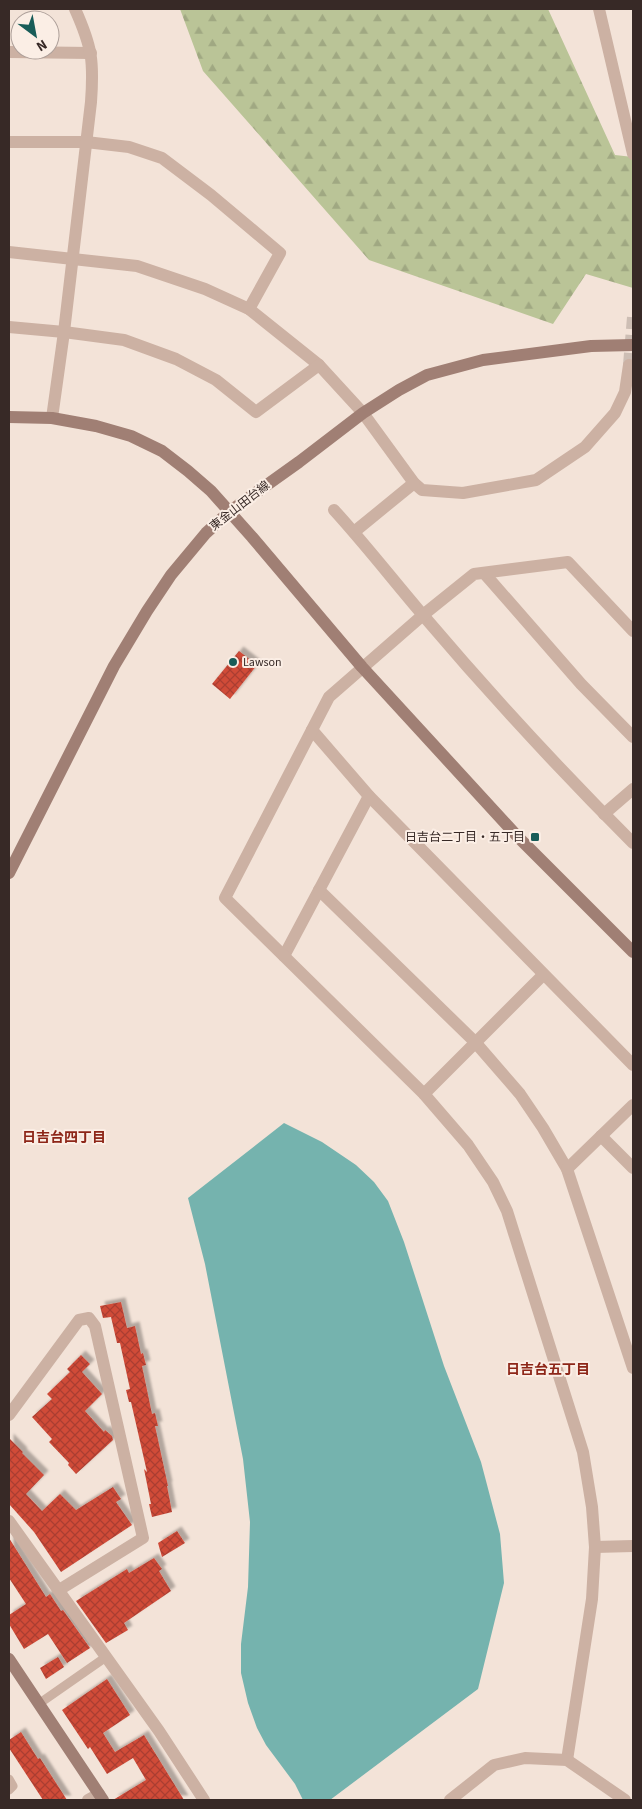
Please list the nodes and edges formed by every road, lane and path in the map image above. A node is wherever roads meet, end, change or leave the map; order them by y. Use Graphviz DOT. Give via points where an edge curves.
graph roads {
  1 [pos="74,9"];
  2 [pos="599,9"];
  3 [pos="9,52"];
  4 [pos="91,53"];
  5 [pos="9,142"];
  6 [pos="86,142"];
  7 [pos="633,154"];
  8 [pos="9,252"];
  9 [pos="73,258"];
  10 [pos="249,309"];
  11 [pos="9,327"];
  12 [pos="64,332"];
  13 [pos="633,345"];
  14 [pos="318,365"];
  15 [pos="629,365"];
  16 [pos="363,414"];
  17 [pos="9,416"];
  18 [pos="52,418"];
  19 [pos="414,482"];
  20 [pos="334,510"];
  21 [pos="229,512"];
  22 [pos="354,532"];
  23 [pos="484,573"];
  24 [pos="423,615"];
  25 [pos="633,631"];
  26 [pos="362,667"];
  27 [pos="312,730"];
  28 [pos="633,737"];
  29 [pos="633,789"];
  30 [pos="369,796"];
  31 [pos="604,814"];
  32 [pos="633,843"];
  33 [pos="9,873"];
  34 [pos="320,890"];
  35 [pos="633,952"];
  36 [pos="284,956"];
  37 [pos="543,975"];
  38 [pos="475,1042"];
  39 [pos="633,1065"];
  40 [pos="424,1094"];
  41 [pos="633,1105"];
  42 [pos="601,1136"];
  43 [pos="633,1168"];
  44 [pos="567,1169"];
  45 [pos="633,1368"];
  46 [pos="9,1415"];
  47 [pos="9,1521"];
  48 [pos="633,1546"];
  49 [pos="595,1547"];
  50 [pos="59,1590"];
  51 [pos="106,1657"];
  52 [pos="9,1659"];
  53 [pos="40,1703"];
  54 [pos="567,1760"];
  55 [pos="9,1779"];
  56 [pos="9,1790"];
  57 [pos="97,1798"];
  58 [pos="204,1800"];
  59 [pos="450,1800"];
  60 [pos="624,1800"];
  1 -- 4 [label="street"];
  2 -- 7 [label="street"];
  3 -- 4 [label="street"];
  4 -- 6 [label="street" via="92,95"];
  5 -- 6 [label="street"];
  6 -- 9 [label="street"];
  6 -- 10 [label="street" via="129,147 162,158 280,254"];
  8 -- 9 [label="street"];
  9 -- 10 [label="street" via="137,266 205,289"];
  9 -- 12 [label="street"];
  10 -- 14 [label="street"];
  11 -- 12 [label="street"];
  12 -- 14 [label="street" via="124,340 176,359 216,380 256,412"];
  12 -- 18 [label="street"];
  13 -- 16 [label="street, 東金山田台線" via="591,346 483,360 427,375"];
  14 -- 16 [label="street"];
  15 -- 19 [label="street" via="625,392 615,413 585,447 536,480 463,493 422,490"];
  16 -- 19 [label="street"];
  16 -- 21 [label="street, 東金山田台線"];
  17 -- 18 [label="street"];
  18 -- 21 [label="street" via="131,436 162,451 205,486"];
  19 -- 22 [label="street"];
  20 -- 22 [label="street"];
  21 -- 26 [label="street"];
  21 -- 33 [label="street, 東金山田台線" via="206,532 172,575 114,666"];
  22 -- 24 [label="street"];
  23 -- 24 [label="street" via="474,574"];
  23 -- 25 [label="street" via="568,562"];
  23 -- 28 [label="street" via="580,684"];
  24 -- 26 [label="street"];
  24 -- 31 [label="street"];
  26 -- 27 [label="street" via="329,697"];
  26 -- 35 [label="street" via="518,837"];
  27 -- 30 [label="street"];
  27 -- 36 [label="street" via="225,898"];
  29 -- 31 [label="street"];
  30 -- 34 [label="street"];
  30 -- 37 [label="street"];
  31 -- 32 [label="street"];
  34 -- 36 [label="street"];
  34 -- 38 [label="street"];
  36 -- 40 [label="street"];
  37 -- 38 [label="street"];
  37 -- 39 [label="street"];
  38 -- 40 [label="street"];
  38 -- 44 [label="street" via="520,1094"];
  40 -- 49 [label="street" via="468,1145 493,1182 507,1211 582,1452"];
  41 -- 42 [label="street"];
  42 -- 43 [label="street"];
  42 -- 44 [label="street"];
  44 -- 45 [label="street"];
  46 -- 50 [label="street" via="79,1320 89,1318 95,1326 143,1538"];
  47 -- 50 [label="street"];
  48 -- 49 [label="street"];
  49 -- 54 [label="street" via="592,1599"];
  50 -- 51 [label="street"];
  51 -- 53 [label="lane"];
  51 -- 58 [label="street"];
  52 -- 53 [label="street"];
  53 -- 57 [label="street"];
  54 -- 59 [label="street" via="525,1758 494,1765"];
  54 -- 60 [label="street"];
  55 -- 56 [label="lane" via="13,1786"];
}
